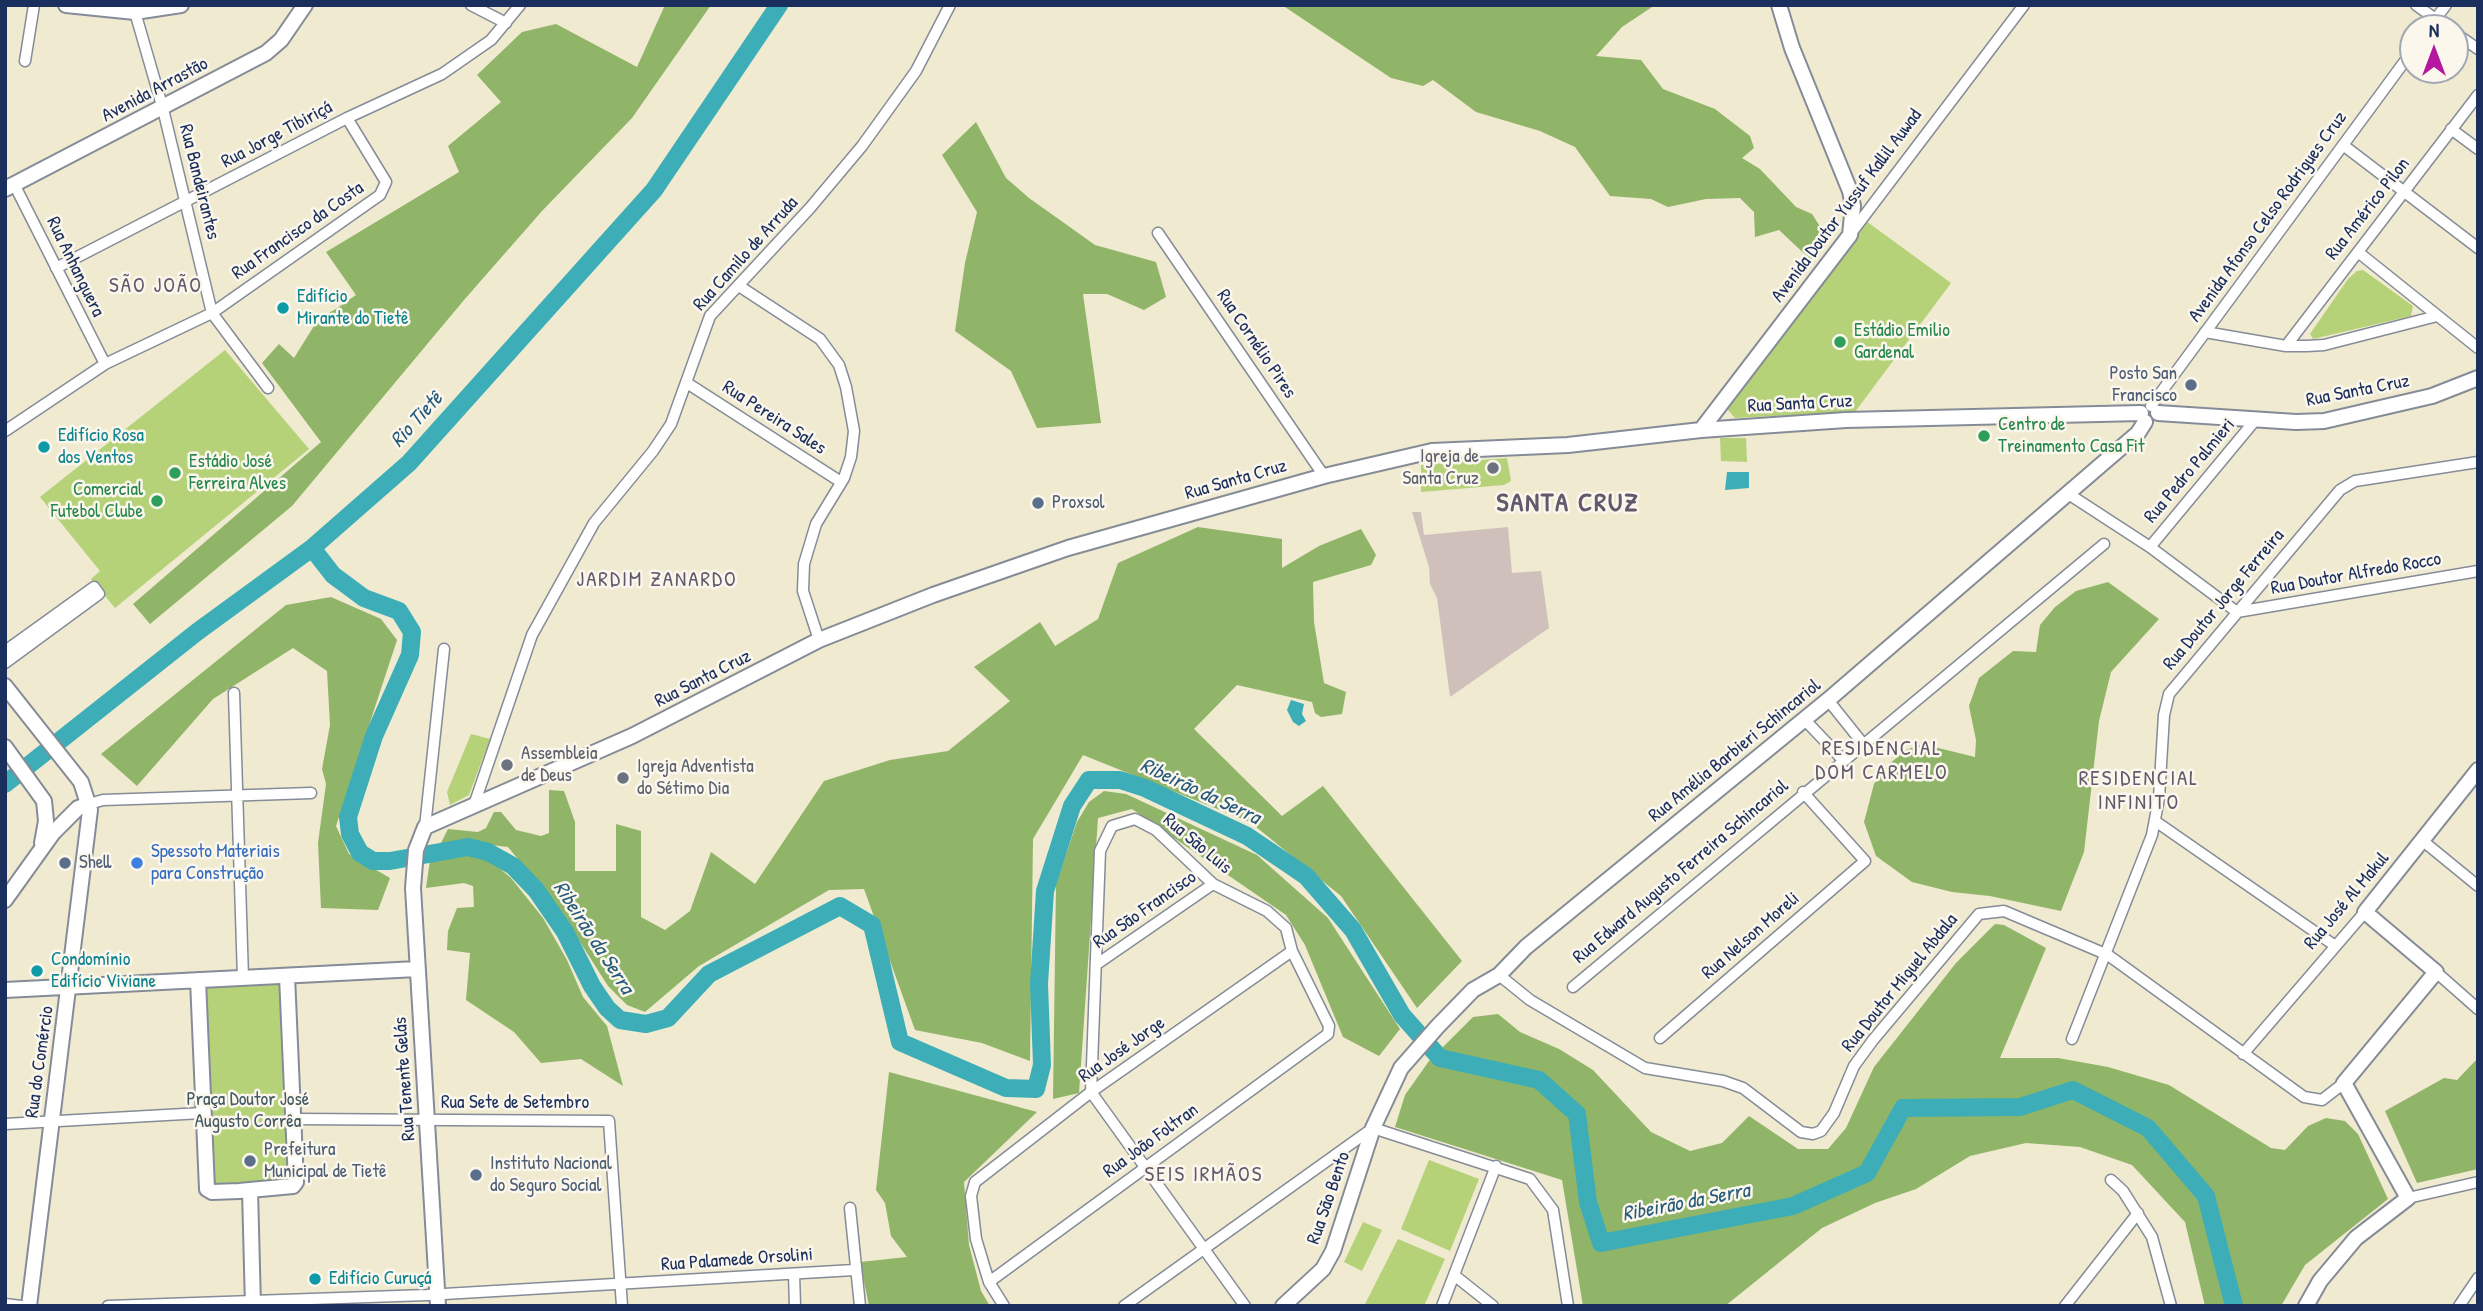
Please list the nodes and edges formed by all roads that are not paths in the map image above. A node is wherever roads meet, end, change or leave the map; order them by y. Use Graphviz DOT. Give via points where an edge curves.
graph roads {
  1 [pos="34,5"];
  2 [pos="66,5"];
  3 [pos="180,5"];
  4 [pos="306,5"];
  5 [pos="471,5"];
  6 [pos="520,5"];
  7 [pos="950,5"];
  8 [pos="1779,5"];
  9 [pos="2024,5"];
  10 [pos="135,12"];
  11 [pos="506,23"];
  12 [pos="24,61"];
  13 [pos="2399,69"];
  14 [pos="2478,95"];
  15 [pos="163,109"];
  16 [pos="347,118"];
  17 [pos="2451,129"];
  18 [pos="2343,145"];
  19 [pos="2478,149"];
  20 [pos="10,187"];
  21 [pos="2404,192"];
  22 [pos="187,203"];
  23 [pos="1158,233"];
  24 [pos="1850,235"];
  25 [pos="2478,248"];
  26 [pos="2358,252"];
  27 [pos="56,268"];
  28 [pos="739,286"];
  29 [pos="212,313"];
  30 [pos="2437,316"];
  31 [pos="2205,332"];
  32 [pos="2286,346"];
  33 [pos="2478,348"];
  34 [pos="105,364"];
  35 [pos="2478,378"];
  36 [pos="687,383"];
  37 [pos="268,387"];
  38 [pos="2149,413"];
  39 [pos="5,416"];
  40 [pos="2257,418"];
  41 [pos="8,429"];
  42 [pos="1701,430"];
  43 [pos="2478,462"];
  44 [pos="1324,476"];
  45 [pos="841,482"];
  46 [pos="2067,493"];
  47 [pos="2104,544"];
  48 [pos="2150,547"];
  49 [pos="2478,571"];
  50 [pos="2237,612"];
  51 [pos="819,640"];
  52 [pos="444,649"];
  53 [pos="5,652"];
  54 [pos="5,663"];
  55 [pos="6,687"];
  56 [pos="234,693"];
  57 [pos="1828,700"];
  58 [pos="1804,719"];
  59 [pos="1864,745"];
  60 [pos="5,747"];
  61 [pos="1842,760"];
  62 [pos="2478,770"];
  63 [pos="1803,792"];
  64 [pos="311,793"];
  65 [pos="238,796"];
  66 [pos="89,803"];
  67 [pos="474,805"];
  68 [pos="69,815"];
  69 [pos="2155,821"];
  70 [pos="88,826"];
  71 [pos="425,827"];
  72 [pos="2423,841"];
  73 [pos="41,848"];
  74 [pos="1213,884"];
  75 [pos="2478,886"];
  76 [pos="5,900"];
  77 [pos="2365,912"];
  78 [pos="2334,946"];
  79 [pos="1292,951"];
  80 [pos="2108,955"];
  81 [pos="1097,964"];
  82 [pos="417,969"];
  83 [pos="2436,972"];
  84 [pos="1499,975"];
  85 [pos="288,976"];
  86 [pos="243,978"];
  87 [pos="198,980"];
  88 [pos="70,987"];
  89 [pos="1573,987"];
  90 [pos="5,990"];
  91 [pos="2478,1009"];
  92 [pos="1329,1026"];
  93 [pos="1660,1038"];
  94 [pos="2072,1039"];
  95 [pos="2243,1054"];
  96 [pos="2344,1083"];
  97 [pos="1091,1092"];
  98 [pos="202,1113"];
  99 [pos="295,1119"];
  100 [pos="427,1120"];
  101 [pos="52,1121"];
  102 [pos="5,1124"];
  103 [pos="1373,1128"];
  104 [pos="1496,1166"];
  105 [pos="1143,1167"];
  106 [pos="2111,1180"];
  107 [pos="2478,1182"];
  108 [pos="250,1190"];
  109 [pos="2408,1198"];
  110 [pos="850,1208"];
  111 [pos="2138,1213"];
  112 [pos="1203,1250"];
  113 [pos="854,1270"];
  114 [pos="794,1274"];
  115 [pos="1454,1275"];
  116 [pos="2478,1278"];
  117 [pos="989,1282"];
  118 [pos="621,1284"];
  119 [pos="438,1300"];
  120 [pos="5,1304"];
  121 [pos="253,1304"];
  122 [pos="21,1306"];
  123 [pos="29,1306"];
  124 [pos="108,1306"];
  125 [pos="622,1306"];
  126 [pos="795,1306"];
  127 [pos="860,1306"];
  128 [pos="1004,1306"];
  129 [pos="1124,1306"];
  130 [pos="1245,1306"];
  131 [pos="1283,1306"];
  132 [pos="1443,1306"];
  133 [pos="1493,1306"];
  134 [pos="1568,1306"];
  135 [pos="2065,1306"];
  136 [pos="2171,1306"];
  137 [pos="2306,1306"];
  138 [pos="2459,1306"];
  1 -- 12 [label="street"];
  2 -- 10 [label="street"];
  3 -- 10 [label="street"];
  4 -- 15 [label="street, Avenida Arrastão" via="266,53"];
  5 -- 11 [label="street"];
  6 -- 11 [label="street"];
  7 -- 28 [label="street, Rua Camilo de Arruda" via="916,71 862,146"];
  8 -- 24 [label="street" via="1850,191"];
  9 -- 24 [label="street, Avenida Doutor Yussuf Kallil Auwad"];
  10 -- 15 [label="street, Rua Bandeirantes"];
  11 -- 16 [label="street, Rua Jorge Tibiriçá" via="491,40 442,74"];
  13 -- 18 [label="street, Avenida Afonso Celso Rodrigues Cruz"];
  14 -- 17 [label="street, Rua Américo Pilon"];
  15 -- 20 [label="street, Avenida Arrastão"];
  15 -- 22 [label="street, Rua Bandeirantes"];
  16 -- 22 [label="street, Rua Jorge Tibiriçá"];
  16 -- 29 [label="street, Rua Francisco da Costa" via="386,182 380,195"];
  17 -- 19 [label="street"];
  17 -- 21 [label="street, Rua Américo Pilon"];
  18 -- 21 [label="street"];
  18 -- 31 [label="street, Avenida Afonso Celso Rodrigues Cruz"];
  20 -- 27 [label="street, Rua Anhanguera"];
  21 -- 25 [label="street"];
  21 -- 26 [label="street, Rua Américo Pilon"];
  22 -- 27 [label="street, Rua Jorge Tibiriçá"];
  22 -- 29 [label="street, Rua Bandeirantes"];
  23 -- 44 [label="street, Rua Cornélio Pires"];
  24 -- 42 [label="street, Avenida Doutor Yussuf Kallil Auwad"];
  26 -- 30 [label="street"];
  26 -- 32 [label="street, Rua Américo Pilon"];
  27 -- 34 [label="street, Rua Anhanguera"];
  28 -- 36 [label="street, Rua Camilo de Arruda" via="705,327"];
  28 -- 45 [label="street" via="820,339 839,365 854,431"];
  29 -- 34 [label="street, Rua Francisco da Costa"];
  29 -- 37 [label="street, Rua Bandeirantes"];
  30 -- 32 [label="street" via="2324,345"];
  30 -- 33 [label="street"];
  31 -- 32 [label="street"];
  31 -- 38 [label="street, Avenida Afonso Celso Rodrigues Cruz"];
  34 -- 41 [label="street, Rua Francisco da Costa"];
  35 -- 40 [label="street, Rua Santa Cruz" via="2432,396 2324,421"];
  36 -- 45 [label="street, Rua Pereira Sales"];
  36 -- 67 [label="street, Rua Camilo de Arruda" via="671,424 594,523 532,635"];
  38 -- 40 [label="street, Rua Santa Cruz"];
  38 -- 42 [label="street, Rua Santa Cruz" via="1846,420"];
  38 -- 46 [label="street, Rua Amélia Barbieri Schincariol" via="2138,433"];
  39 -- 41 [label="street"];
  40 -- 48 [label="street, Rua Pedro Palmieri"];
  42 -- 44 [label="street, Rua Santa Cruz" via="1568,445 1432,451"];
  43 -- 50 [label="street, Rua Doutor Jorge Ferreira" via="2355,481 2340,489"];
  44 -- 51 [label="street, Rua Santa Cruz" via="1031,560"];
  45 -- 51 [label="street" via="816,524 804,564 803,591"];
  46 -- 48 [label="street"];
  46 -- 57 [label="street, Rua Amélia Barbieri Schincariol"];
  47 -- 59 [label="street, Rua Edward Augusto Ferreira Schincariol"];
  48 -- 50 [label="street"];
  49 -- 50 [label="street, Rua Doutor Alfredo Rocco"];
  50 -- 69 [label="street, Rua Doutor Jorge Ferreira" via="2169,694"];
  51 -- 67 [label="street, Rua Santa Cruz" via="632,736"];
  52 -- 71 [label="street"];
  53 -- 54 [label="street" via="94,587 99,594"];
  55 -- 66 [label="street, Rua do Comércio" via="81,782"];
  56 -- 65 [label="street"];
  57 -- 58 [label="street, Rua Amélia Barbieri Schincariol"];
  57 -- 59 [label="street"];
  58 -- 61 [label="street"];
  58 -- 84 [label="street, Rua Amélia Barbieri Schincariol" via="1526,947"];
  59 -- 61 [label="street, Rua Edward Augusto Ferreira Schincariol"];
  60 -- 73 [label="street" via="37,788 46,812"];
  61 -- 63 [label="street, Rua Edward Augusto Ferreira Schincariol"];
  62 -- 72 [label="street, Rua José Al Makul"];
  63 -- 89 [label="street, Rua Edward Augusto Ferreira Schincariol"];
  63 -- 93 [label="street, Rua Nelson Moreli" via="1865,860"];
  64 -- 65 [label="street"];
  65 -- 66 [label="street"];
  65 -- 86 [label="street"];
  66 -- 68 [label="street"];
  66 -- 70 [label="street, Rua do Comércio"];
  67 -- 71 [label="street, Rua Santa Cruz"];
  68 -- 70 [label="street" via="82,817"];
  68 -- 73 [label="street"];
  69 -- 78 [label="street"];
  69 -- 80 [label="street, Rua Doutor Jorge Ferreira"];
  70 -- 88 [label="street, Rua do Comércio"];
  71 -- 82 [label="street, Rua Tenente Gelás" via="413,868"];
  72 -- 75 [label="street"];
  72 -- 77 [label="street, Rua José Al Makul"];
  73 -- 76 [label="street"];
  74 -- 79 [label="street, Rua São Luis" via="1267,911 1286,928"];
  74 -- 81 [label="street, Rua São Francisco"];
  74 -- 81 [label="street, Rua São Luis" via="1156,830 1135,819 1112,826 1100,851"];
  77 -- 78 [label="street, Rua José Al Makul"];
  77 -- 83 [label="street"];
  78 -- 95 [label="street, Rua José Al Makul"];
  79 -- 92 [label="street, Rua São Luis"];
  79 -- 97 [label="street, Rua José Jorge"];
  80 -- 84 [label="street, Rua Doutor Miguel Abdala" via="2004,911 1979,914 1872,1040 1854,1066 1834,1113 1821,1131 1813,1134 1801,1132 1743,1088 1645,1068 1530,1000"];
  80 -- 94 [label="street, Rua Doutor Jorge Ferreira"];
  80 -- 95 [label="street, Rua Doutor Miguel Abdala"];
  81 -- 97 [label="street, Rua São Luis"];
  82 -- 85 [label="street"];
  82 -- 100 [label="street, Rua Tenente Gelás"];
  83 -- 91 [label="street"];
  83 -- 96 [label="street"];
  84 -- 103 [label="street, Rua Amélia Barbieri Schincariol" via="1473,990 1411,1055"];
  85 -- 86 [label="street"];
  85 -- 99 [label="street"];
  86 -- 87 [label="street"];
  87 -- 88 [label="street"];
  87 -- 98 [label="street"];
  88 -- 90 [label="street"];
  88 -- 101 [label="street, Rua do Comércio"];
  92 -- 105 [label="street, Rua João Foltran" via="1322,1040"];
  95 -- 96 [label="street, Rua Doutor Miguel Abdala" via="2304,1097 2322,1100"];
  96 -- 109 [label="street"];
  97 -- 105 [label="street"];
  97 -- 117 [label="street, Rua José Jorge" via="975,1182 971,1196 976,1239"];
  98 -- 101 [label="street"];
  98 -- 108 [label="street" via="207,1189"];
  99 -- 100 [label="street, Rua Sete de Setembro"];
  99 -- 108 [label="street" via="296,1182"];
  100 -- 118 [label="street, Rua Sete de Setembro" via="609,1121"];
  100 -- 119 [label="street, Rua Tenente Gelás"];
  101 -- 102 [label="street"];
  101 -- 123 [label="street, Rua do Comércio"];
  103 -- 104 [label="street"];
  103 -- 112 [label="street"];
  103 -- 131 [label="street, Rua São Bento" via="1333,1251 1323,1269"];
  104 -- 115 [label="street"];
  104 -- 134 [label="street" via="1530,1179 1553,1210"];
  105 -- 112 [label="street"];
  105 -- 117 [label="street, Rua João Foltran"];
  106 -- 111 [label="street"];
  107 -- 109 [label="street"];
  108 -- 121 [label="street"];
  109 -- 137 [label="street" via="2356,1238 2320,1281"];
  110 -- 113 [label="street"];
  111 -- 135 [label="street"];
  111 -- 136 [label="street" via="2152,1237"];
  112 -- 129 [label="street"];
  112 -- 130 [label="street"];
  113 -- 114 [label="street, Rua Palamede Orsolini"];
  113 -- 127 [label="street"];
  114 -- 118 [label="street, Rua Palamede Orsolini"];
  114 -- 126 [label="street"];
  115 -- 132 [label="street"];
  115 -- 133 [label="street"];
  116 -- 138 [label="street"];
  117 -- 128 [label="street"];
  118 -- 119 [label="street, Rua Palamede Orsolini"];
  118 -- 125 [label="street"];
  119 -- 121 [label="street, Rua Palamede Orsolini"];
  120 -- 122 [label="street"];
  121 -- 124 [label="street, Rua Palamede Orsolini"];
}
